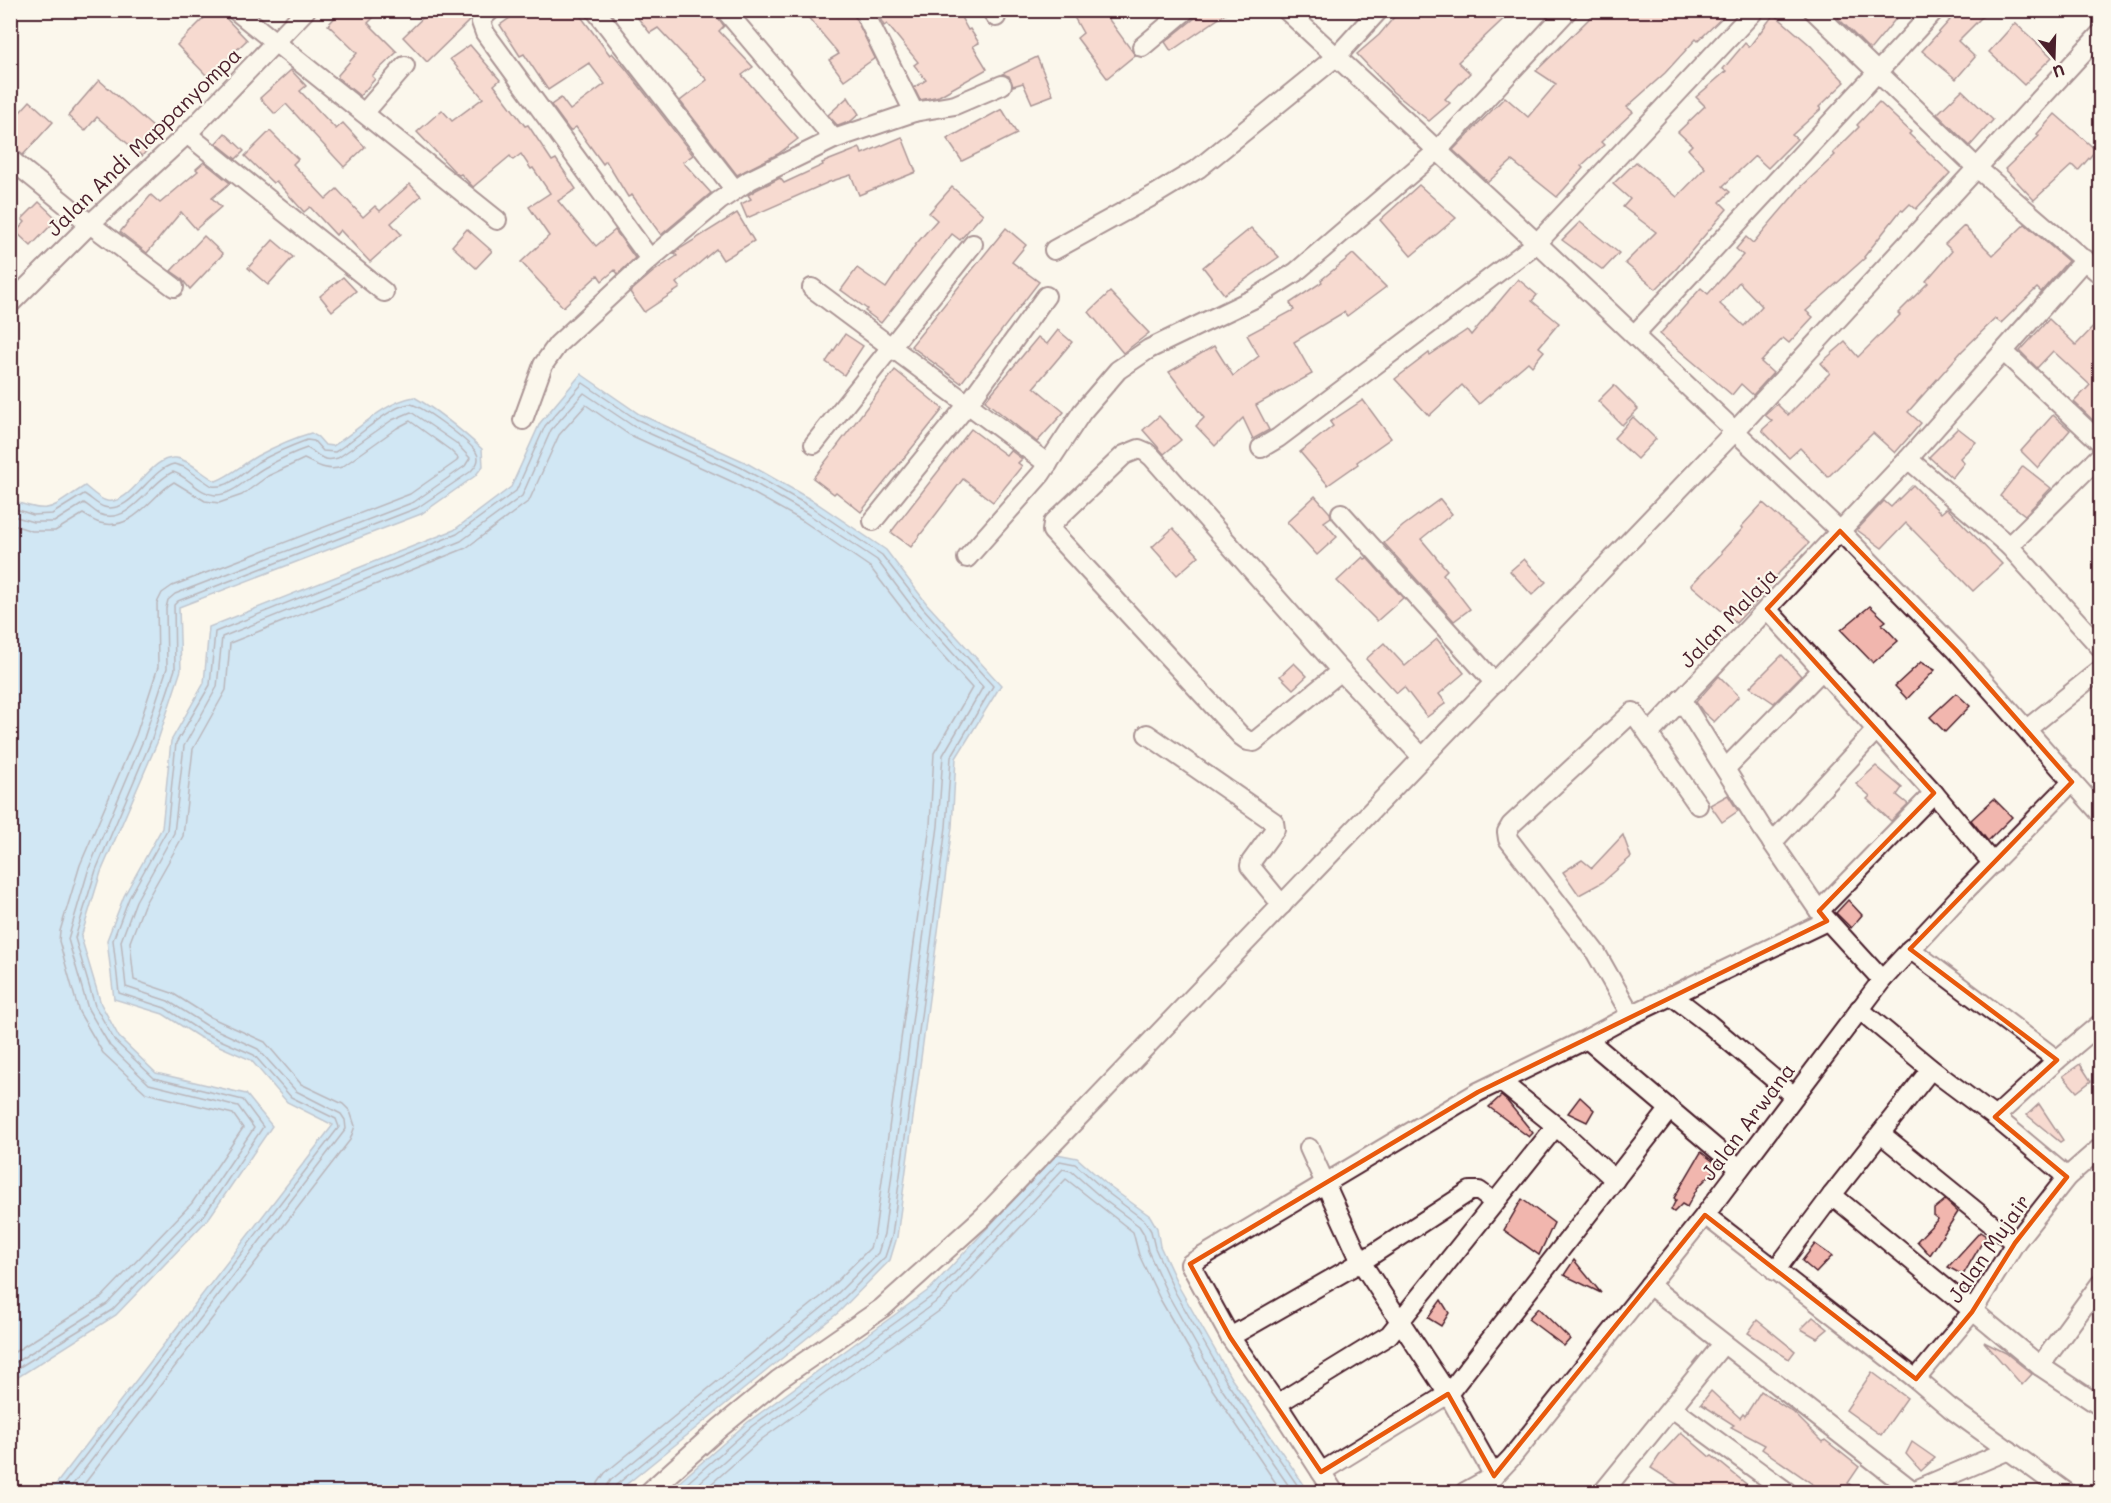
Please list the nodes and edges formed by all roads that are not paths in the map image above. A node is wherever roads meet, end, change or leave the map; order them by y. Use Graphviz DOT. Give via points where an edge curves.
graph roads {
  1 [pos="235,10"];
  2 [pos="306,10"];
  3 [pos="491,10"];
  4 [pos="595,10"];
  5 [pos="725,10"];
  6 [pos="863,10"];
  7 [pos="1186,10"];
  8 [pos="1286,10"];
  9 [pos="1379,10"];
  10 [pos="1568,10"];
  11 [pos="1755,10"];
  12 [pos="1813,10"];
  13 [pos="1935,10"];
  14 [pos="2100,34"];
  15 [pos="276,42"];
  16 [pos="1142,47"];
  17 [pos="1337,56"];
  18 [pos="405,66"];
  19 [pos="1879,72"];
  20 [pos="1002,85"];
  21 [pos="914,112"];
  22 [pos="364,113"];
  23 [pos="187,134"];
  24 [pos="834,139"];
  25 [pos="1437,151"];
  26 [pos="10,159"];
  27 [pos="1977,168"];
  28 [pos="735,190"];
  29 [pos="497,220"];
  30 [pos="90,224"];
  31 [pos="1537,243"];
  32 [pos="973,244"];
  33 [pos="1054,250"];
  34 [pos="650,259"];
  35 [pos="2085,259"];
  36 [pos="2100,274"];
  37 [pos="174,287"];
  38 [pos="813,288"];
  39 [pos="384,292"];
  40 [pos="1046,296"];
  41 [pos="10,304"];
  42 [pos="1634,335"];
  43 [pos="891,347"];
  44 [pos="2004,352"];
  45 [pos="969,404"];
  46 [pos="523,420"];
  47 [pos="1735,430"];
  48 [pos="2100,442"];
  49 [pos="814,444"];
  50 [pos="1261,448"];
  51 [pos="1908,459"];
  52 [pos="2099,461"];
  53 [pos="1048,464"];
  54 [pos="1341,513"];
  55 [pos="873,522"];
  56 [pos="1840,531"];
  57 [pos="2009,546"];
  58 [pos="967,558"];
  59 [pos="1767,609"];
  60 [pos="2100,647"];
  61 [pos="1822,670"];
  62 [pos="2100,670"];
  63 [pos="1341,671"];
  64 [pos="1496,683"];
  65 [pos="1681,699"];
  66 [pos="1877,729"];
  67 [pos="2027,729"];
  68 [pos="1147,734"];
  69 [pos="1648,734"];
  70 [pos="1422,757"];
  71 [pos="1726,768"];
  72 [pos="2072,782"];
  73 [pos="1934,793"];
  74 [pos="1698,805"];
  75 [pos="2100,813"];
  76 [pos="1772,843"];
  77 [pos="1993,864"];
  78 [pos="1282,905"];
  79 [pos="1823,916"];
  80 [pos="1910,949"];
  81 [pos="1882,980"];
  82 [pos="1671,995"];
  83 [pos="1859,1008"];
  84 [pos="1630,1015"];
  85 [pos="2100,1024"];
  86 [pos="1587,1039"];
  87 [pos="2057,1060"];
  88 [pos="1931,1069"];
  89 [pos="1500,1081"];
  90 [pos="1794,1096"];
  91 [pos="1669,1110"];
  92 [pos="1995,1117"];
  93 [pos="1556,1126"];
  94 [pos="1881,1134"];
  95 [pos="1309,1148"];
  96 [pos="2100,1148"];
  97 [pos="1739,1168"];
  98 [pos="2067,1177"];
  99 [pos="1615,1180"];
  100 [pos="1325,1182"];
  101 [pos="1832,1195"];
  102 [pos="1494,1202"];
  103 [pos="1705,1215"];
  104 [pos="2015,1243"];
  105 [pos="1361,1262"];
  106 [pos="1775,1270"];
  107 [pos="2100,1284"];
  108 [pos="1649,1285"];
  109 [pos="1972,1312"];
  110 [pos="1401,1322"];
  111 [pos="1230,1337"];
  112 [pos="1723,1344"];
  113 [pos="2040,1366"];
  114 [pos="1916,1379"];
  115 [pos="1448,1394"];
  116 [pos="1277,1404"];
  117 [pos="2100,1406"];
  118 [pos="1672,1408"];
  119 [pos="2009,1450"];
  120 [pos="1321,1472"];
  121 [pos="1494,1476"];
  122 [pos="1611,1490"];
  123 [pos="649,1492"];
  124 [pos="1334,1492"];
  125 [pos="1465,1492"];
  126 [pos="1787,1492"];
  127 [pos="1911,1492"];
  128 [pos="2066,1492"];
  1 -- 15 [label="street"];
  2 -- 15 [label="street, Jalan Andi Mappanyompa"];
  3 -- 34 [label="street" via="482,18 485,33"];
  4 -- 28 [label="street"];
  5 -- 24 [label="street"];
  6 -- 21 [label="street"];
  7 -- 16 [label="street"];
  8 -- 17 [label="street"];
  9 -- 17 [label="street"];
  10 -- 25 [label="street"];
  11 -- 31 [label="street"];
  12 -- 19 [label="street"];
  13 -- 19 [label="street"];
  14 -- 27 [label="street"];
  15 -- 22 [label="street"];
  15 -- 23 [label="street, Jalan Andi Mappanyompa"];
  17 -- 25 [label="street"];
  17 -- 33 [label="street" via="1199,168"];
  18 -- 22 [label="street"];
  19 -- 27 [label="street"];
  19 -- 42 [label="street"];
  20 -- 21 [label="street" via="955,105"];
  21 -- 24 [label="street"];
  22 -- 29 [label="street"];
  23 -- 30 [label="street, Jalan Andi Mappanyompa"];
  23 -- 39 [label="street"];
  24 -- 28 [label="street"];
  25 -- 31 [label="street"];
  25 -- 53 [label="street" via="1280,284 1149,350 1118,370 1082,412"];
  26 -- 30 [label="street"];
  27 -- 35 [label="street"];
  27 -- 47 [label="street"];
  28 -- 34 [label="street"];
  30 -- 37 [label="street"];
  30 -- 41 [label="street, Jalan Andi Mappanyompa"];
  31 -- 42 [label="street"];
  31 -- 50 [label="street"];
  32 -- 43 [label="street"];
  34 -- 46 [label="street" via="547,357"];
  35 -- 36 [label="street"];
  35 -- 44 [label="street, Jalan Malaja"];
  38 -- 43 [label="street"];
  40 -- 45 [label="street"];
  42 -- 47 [label="street"];
  43 -- 45 [label="street"];
  43 -- 49 [label="street"];
  44 -- 48 [label="street"];
  44 -- 51 [label="street, Jalan Malaja"];
  45 -- 53 [label="street"];
  45 -- 55 [label="street"];
  47 -- 56 [label="street"];
  47 -- 64 [label="street"];
  51 -- 56 [label="street, Jalan Malaja"];
  51 -- 57 [label="street"];
  52 -- 57 [label="street"];
  53 -- 58 [label="street"];
  54 -- 64 [label="street"];
  56 -- 59 [label="street, Jalan Malaja"];
  56 -- 67 [label="street"];
  57 -- 60 [label="street"];
  59 -- 61 [label="street"];
  59 -- 65 [label="street, Jalan Malaja"];
  61 -- 66 [label="street"];
  61 -- 71 [label="street"];
  62 -- 67 [label="street"];
  63 -- 63 [label="street" via="1146,452 1139,449 1124,455 1051,525 1052,531 1250,742 1264,735"];
  63 -- 70 [label="street"];
  64 -- 70 [label="street"];
  65 -- 69 [label="street, Jalan Malaja"];
  65 -- 71 [label="street"];
  66 -- 73 [label="street"];
  66 -- 76 [label="street"];
  67 -- 72 [label="street"];
  68 -- 78 [label="street" via="1272,820 1275,829 1250,866"];
  69 -- 74 [label="street"];
  69 -- 84 [label="street" via="1635,713 1631,713 1507,832 1508,839 1604,965"];
  70 -- 78 [label="street"];
  71 -- 76 [label="street"];
  72 -- 75 [label="street"];
  72 -- 77 [label="street, Jalan Arwana"];
  73 -- 77 [label="street"];
  73 -- 79 [label="street"];
  76 -- 79 [label="street"];
  77 -- 80 [label="street, Jalan Arwana"];
  78 -- 123 [label="street" via="983,1217 882,1308 778,1380"];
  79 -- 81 [label="street"];
  79 -- 82 [label="street"];
  80 -- 81 [label="street, Jalan Arwana"];
  80 -- 87 [label="street"];
  81 -- 83 [label="street, Jalan Arwana"];
  82 -- 84 [label="street"];
  82 -- 90 [label="street"];
  83 -- 88 [label="street"];
  83 -- 90 [label="street, Jalan Arwana"];
  84 -- 86 [label="street"];
  85 -- 87 [label="street"];
  86 -- 89 [label="street"];
  86 -- 91 [label="street"];
  87 -- 92 [label="street"];
  88 -- 92 [label="street"];
  88 -- 94 [label="street"];
  89 -- 93 [label="street"];
  89 -- 100 [label="street"];
  90 -- 97 [label="street, Jalan Arwana"];
  91 -- 97 [label="street"];
  91 -- 99 [label="street"];
  92 -- 98 [label="street"];
  93 -- 99 [label="street"];
  93 -- 102 [label="street"];
  94 -- 101 [label="street"];
  94 -- 104 [label="street"];
  95 -- 100 [label="street"];
  96 -- 98 [label="street, Jalan Mujair"];
  97 -- 103 [label="street, Jalan Arwana"];
  98 -- 104 [label="street, Jalan Mujair"];
  99 -- 115 [label="street"];
  100 -- 105 [label="street"];
  100 -- 111 [label="street" via="1190,1264"];
  101 -- 106 [label="street"];
  101 -- 109 [label="street"];
  102 -- 105 [label="street" via="1479,1191 1470,1191"];
  102 -- 110 [label="street"];
  103 -- 106 [label="street"];
  103 -- 108 [label="street, Jalan Arwana"];
  104 -- 109 [label="street, Jalan Mujair"];
  105 -- 110 [label="street"];
  105 -- 111 [label="street"];
  106 -- 114 [label="street"];
  107 -- 113 [label="street"];
  108 -- 112 [label="street"];
  108 -- 121 [label="street, Jalan Arwana"];
  109 -- 113 [label="street"];
  109 -- 114 [label="street, Jalan Mujair"];
  110 -- 115 [label="street"];
  110 -- 116 [label="street" via="1374,1345"];
  111 -- 116 [label="street"];
  112 -- 118 [label="street"];
  112 -- 127 [label="street"];
  113 -- 117 [label="street"];
  114 -- 119 [label="street"];
  115 -- 120 [label="street"];
  115 -- 121 [label="street"];
  116 -- 120 [label="street"];
  118 -- 122 [label="street"];
  118 -- 126 [label="street"];
  119 -- 127 [label="street"];
  119 -- 128 [label="street"];
  120 -- 124 [label="street"];
  121 -- 125 [label="street, Jalan Arwana"];
}
